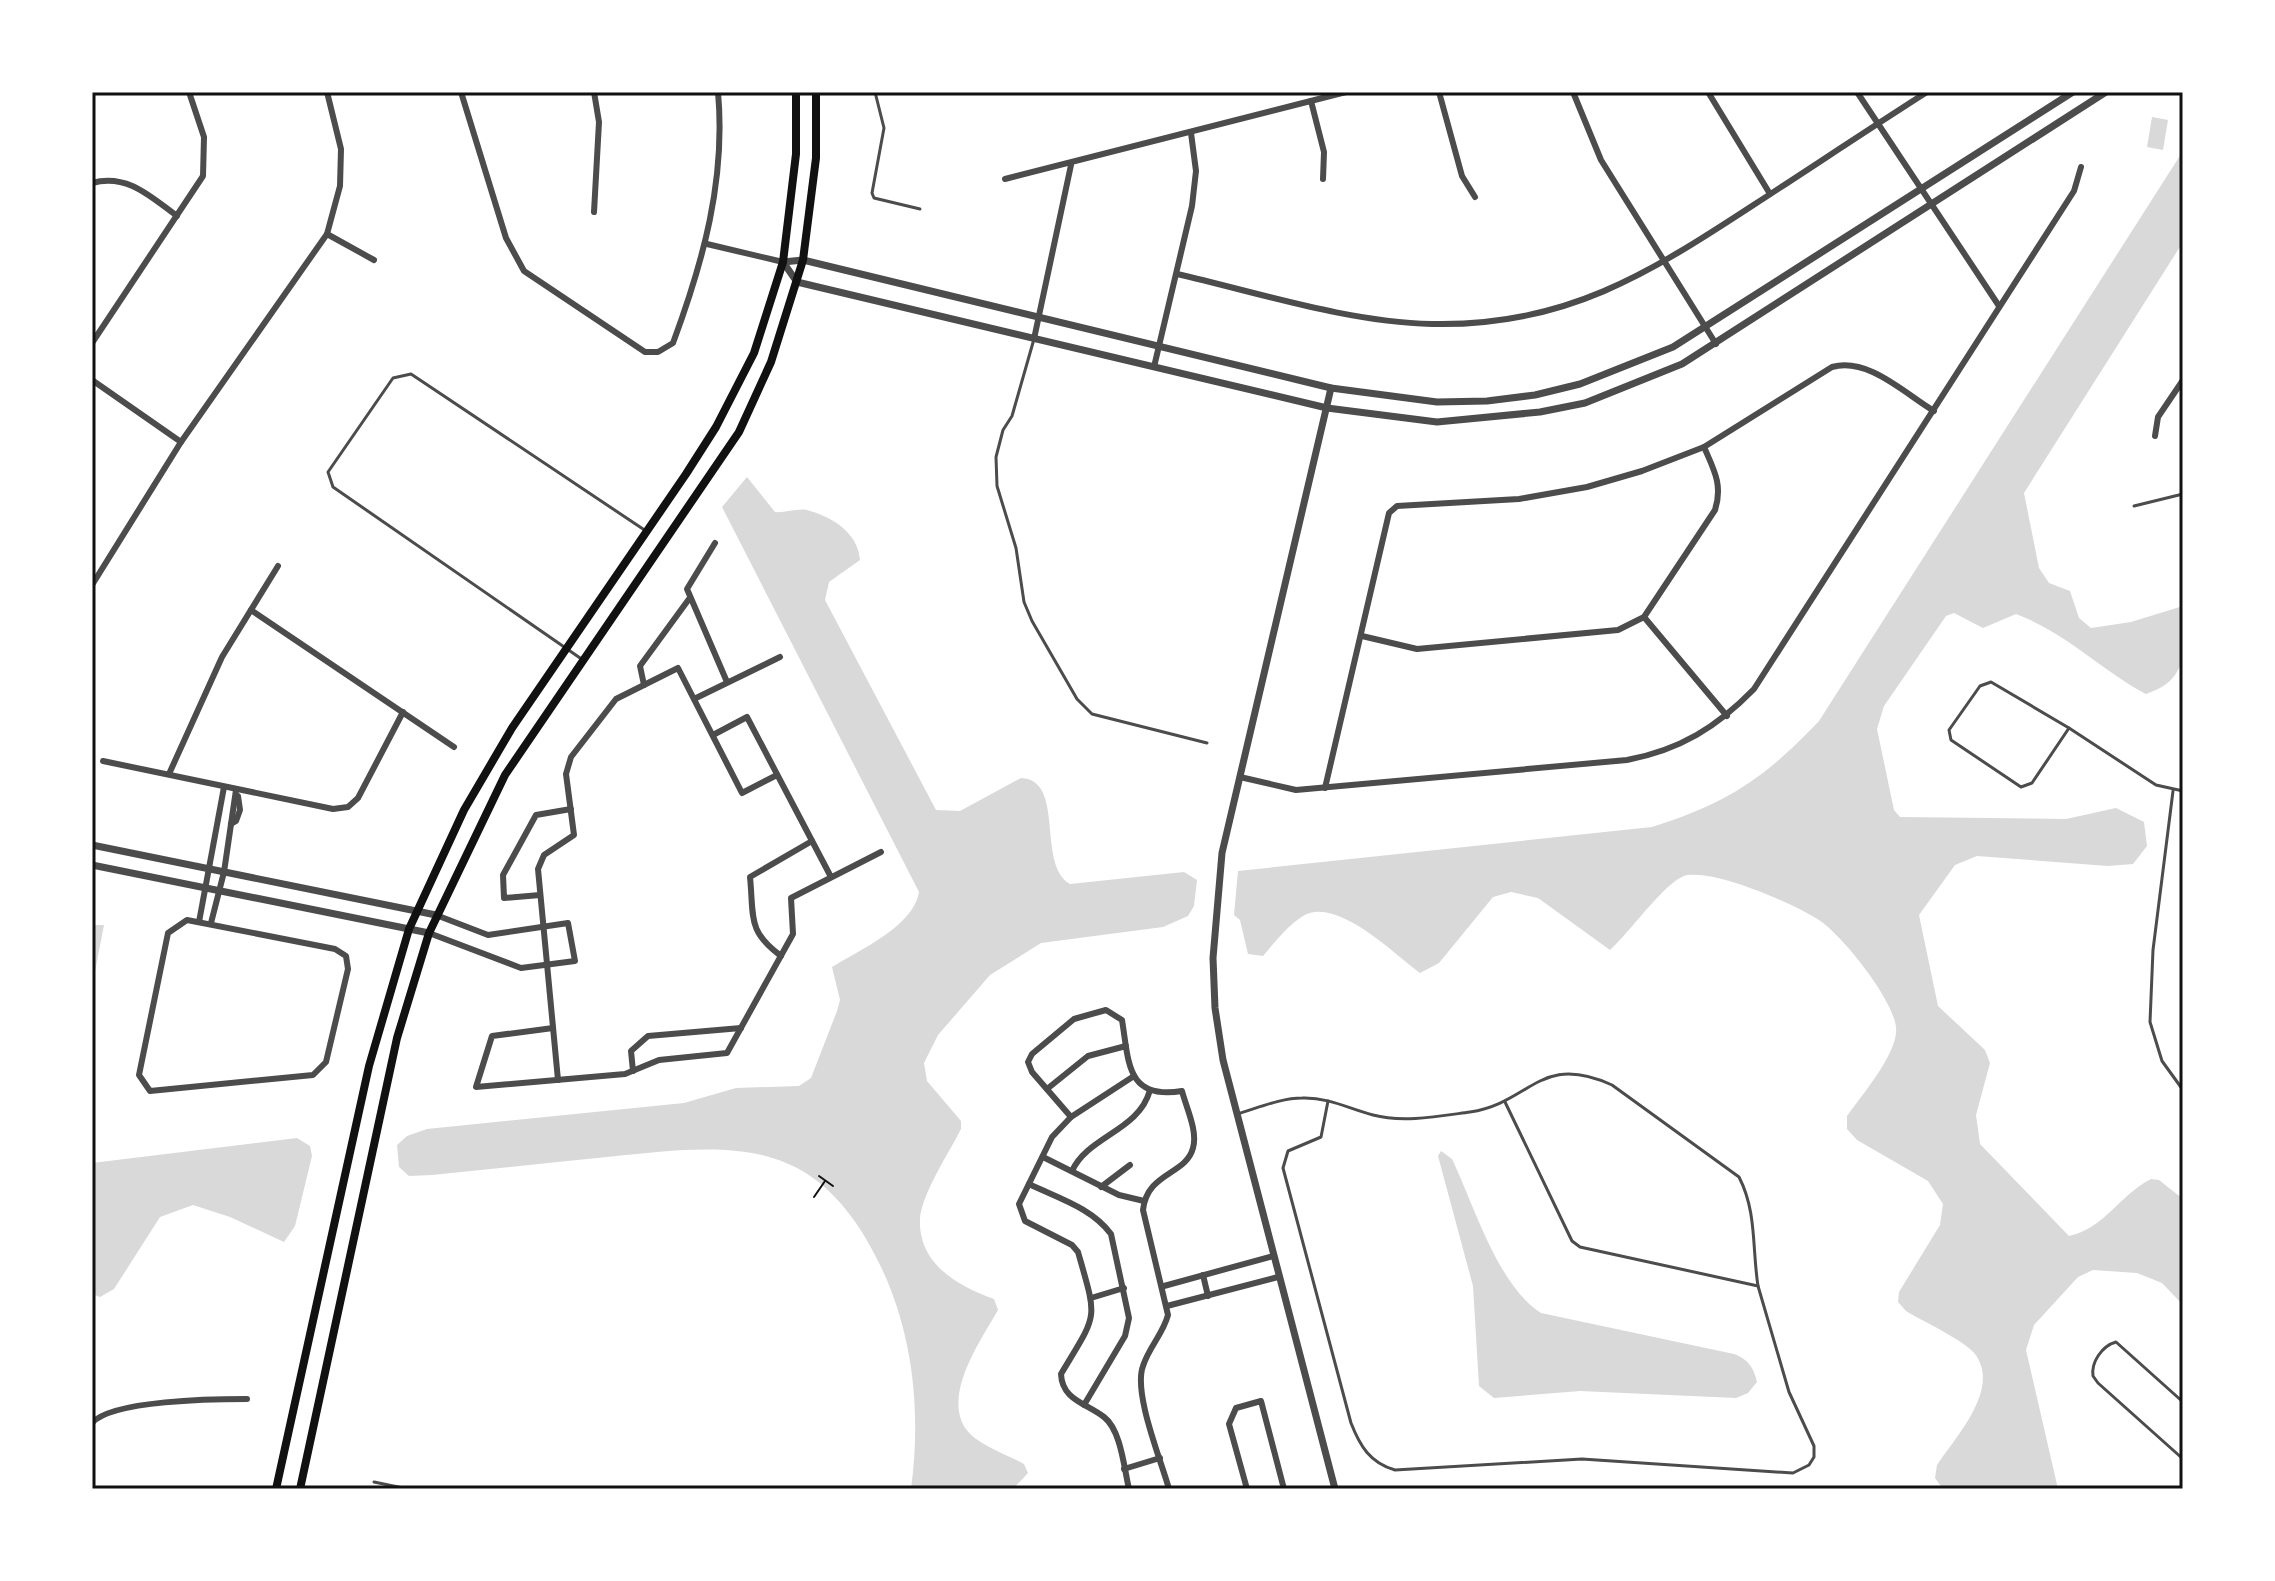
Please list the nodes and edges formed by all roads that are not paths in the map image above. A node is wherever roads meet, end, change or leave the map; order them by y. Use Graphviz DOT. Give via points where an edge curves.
graph roads {
  1 [pos="189,92"];
  2 [pos="327,92"];
  3 [pos="461,92"];
  4 [pos="594,92"];
  5 [pos="718,92"];
  6 [pos="796,92"];
  7 [pos="816,92"];
  8 [pos="875,92"];
  9 [pos="1346,92"];
  10 [pos="1439,92"];
  11 [pos="1573,92"];
  12 [pos="1708,92"];
  13 [pos="1857,92"];
  14 [pos="1927,92"];
  15 [pos="2073,92"];
  16 [pos="2106,92"];
  17 [pos="1311,101"];
  18 [pos="1877,124"];
  19 [pos="1191,133"];
  20 [pos="1071,165"];
  21 [pos="2081,167"];
  22 [pos="1005,179"];
  23 [pos="1323,179"];
  24 [pos="92,183"];
  25 [pos="1921,189"];
  26 [pos="1770,194"];
  27 [pos="1475,197"];
  28 [pos="1932,206"];
  29 [pos="920,209"];
  30 [pos="594,212"];
  31 [pos="177,216"];
  32 [pos="327,234"];
  33 [pos="707,244"];
  34 [pos="374,260"];
  35 [pos="803,260"];
  36 [pos="783,262"];
  37 [pos="1664,263"];
  38 [pos="1177,274"];
  39 [pos="797,282"];
  40 [pos="1999,306"];
  41 [pos="1038,318"];
  42 [pos="1705,327"];
  43 [pos="1034,339"];
  44 [pos="92,343"];
  45 [pos="1716,344"];
  46 [pos="1159,346"];
  47 [pos="1154,367"];
  48 [pos="92,380"];
  49 [pos="2183,380"];
  50 [pos="1331,388"];
  51 [pos="1327,408"];
  52 [pos="1934,411"];
  53 [pos="2155,436"];
  54 [pos="181,442"];
  55 [pos="1704,447"];
  56 [pos="2183,494"];
  57 [pos="2134,506"];
  58 [pos="646,531"];
  59 [pos="715,543"];
  60 [pos="278,566"];
  61 [pos="92,585"];
  62 [pos="689,599"];
  63 [pos="251,610"];
  64 [pos="1644,617"];
  65 [pos="1362,636"];
  66 [pos="566,650"];
  67 [pos="780,657"];
  68 [pos="583,660"];
  69 [pos="727,682"];
  70 [pos="644,685"];
  71 [pos="694,699"];
  72 [pos="403,712"];
  73 [pos="1727,716"];
  74 [pos="2069,728"];
  75 [pos="713,735"];
  76 [pos="1207,743"];
  77 [pos="454,747"];
  78 [pos="103,761"];
  79 [pos="169,774"];
  80 [pos="777,775"];
  81 [pos="1240,777"];
  82 [pos="224,787"];
  83 [pos="1325,788"];
  84 [pos="236,790"];
  85 [pos="2173,791"];
  86 [pos="2183,791"];
  87 [pos="571,809"];
  88 [pos="218,821"];
  89 [pos="231,824"];
  90 [pos="812,841"];
  91 [pos="92,845"];
  92 [pos="881,852"];
  93 [pos="92,865"];
  94 [pos="209,870"];
  95 [pos="224,872"];
  96 [pos="831,877"];
  97 [pos="206,887"];
  98 [pos="219,890"];
  99 [pos="540,895"];
  100 [pos="417,911"];
  101 [pos="436,915"];
  102 [pos="199,922"];
  103 [pos="211,923"];
  104 [pos="543,927"];
  105 [pos="409,929"];
  106 [pos="429,933"];
  107 [pos="781,956"];
  108 [pos="547,965"];
  109 [pos="553,1028"];
  110 [pos="741,1028"];
  111 [pos="1126,1046"];
  112 [pos="633,1071"];
  113 [pos="1134,1076"];
  114 [pos="558,1080"];
  115 [pos="1047,1089"];
  116 [pos="1150,1090"];
  117 [pos="2183,1090"];
  118 [pos="1328,1101"];
  119 [pos="1505,1102"];
  120 [pos="1235,1114"];
  121 [pos="1071,1117"];
  122 [pos="1043,1157"];
  123 [pos="1130,1165"];
  124 [pos="1072,1171"];
  125 [pos="1029,1184"];
  126 [pos="1101,1187"];
  127 [pos="1144,1201"];
  128 [pos="1273,1256"];
  129 [pos="1203,1275"];
  130 [pos="1278,1277"];
  131 [pos="1164,1286"];
  132 [pos="1758,1286"];
  133 [pos="1124,1288"];
  134 [pos="1208,1296"];
  135 [pos="1091,1298"];
  136 [pos="1167,1306"];
  137 [pos="247,1399"];
  138 [pos="2183,1402"];
  139 [pos="1084,1405"];
  140 [pos="92,1423"];
  141 [pos="1160,1458"];
  142 [pos="2183,1459"];
  143 [pos="1124,1469"];
  144 [pos="374,1482"];
  145 [pos="276,1489"];
  146 [pos="300,1489"];
  147 [pos="408,1489"];
  148 [pos="1129,1489"];
  149 [pos="1169,1489"];
  150 [pos="1247,1489"];
  151 [pos="1284,1489"];
  152 [pos="1335,1489"];
  1 -- 31 [label="street" via="205,156 199,184"];
  2 -- 32 [label="street" via="341,149 340,186"];
  3 -- 33 [label="street" via="506,238 524,271 645,352 673,343"];
  4 -- 30 [label="street" via="599,122"];
  5 -- 33 [label="street" via="717,174"];
  6 -- 36 [label="main road" via="796,154"];
  7 -- 35 [label="main road" via="816,158"];
  8 -- 29 [label="lane" via="884,128 872,193 874,198"];
  9 -- 17 [label="street"];
  10 -- 27 [label="street" via="1462,176"];
  11 -- 37 [label="street" via="1601,160"];
  12 -- 26 [label="street"];
  13 -- 18 [label="street"];
  14 -- 18 [label="street"];
  15 -- 25 [label="street"];
  16 -- 28 [label="street"];
  17 -- 19 [label="street"];
  17 -- 23 [label="street" via="1324,152"];
  18 -- 25 [label="street"];
  18 -- 26 [label="street"];
  19 -- 20 [label="street"];
  19 -- 38 [label="street" via="1196,171"];
  20 -- 22 [label="street"];
  20 -- 41 [label="street"];
  21 -- 40 [label="street" via="2074,191"];
  24 -- 31 [label="street" via="118,180 138,187"];
  25 -- 28 [label="street"];
  25 -- 42 [label="street"];
  26 -- 37 [label="street"];
  28 -- 40 [label="street"];
  28 -- 45 [label="street"];
  31 -- 44 [label="street"];
  32 -- 34 [label="street"];
  32 -- 54 [label="street"];
  33 -- 36 [label="street"];
  35 -- 36 [label="street"];
  35 -- 39 [label="main road"];
  35 -- 41 [label="street"];
  36 -- 39 [label="street"];
  36 -- 58 [label="main road" via="754,353 686,474"];
  37 -- 38 [label="street" via="1570,306 1479,323 1372,318"];
  37 -- 42 [label="street"];
  38 -- 46 [label="street"];
  39 -- 43 [label="street"];
  39 -- 68 [label="main road" via="771,362 739,432"];
  40 -- 52 [label="street"];
  41 -- 43 [label="street"];
  41 -- 46 [label="street"];
  42 -- 45 [label="street"];
  42 -- 50 [label="street" via="1630,366 1535,395 1437,402"];
  43 -- 47 [label="street"];
  43 -- 76 [label="lane" via="996,457 997,486 1032,621 1071,690 1092,714"];
  45 -- 51 [label="street" via="1638,384 1540,412 1437,422"];
  46 -- 47 [label="street"];
  46 -- 50 [label="street"];
  47 -- 51 [label="street"];
  48 -- 54 [label="street"];
  49 -- 53 [label="street" via="2158,417"];
  50 -- 51 [label="street"];
  51 -- 81 [label="street"];
  52 -- 55 [label="street" via="1863,367 1847,363 1832,367"];
  52 -- 73 [label="street" via="1754,689"];
  54 -- 61 [label="street"];
  55 -- 64 [label="street" via="1718,478 1715,510"];
  55 -- 65 [label="street" via="1587,487 1519,499 1397,506 1389,513"];
  56 -- 57 [label="lane"];
  58 -- 66 [label="main road"];
  58 -- 66 [label="lane" via="411,374 393,378 364,418 328,472 333,487"];
  59 -- 62 [label="street" via="689,581"];
  60 -- 63 [label="street"];
  62 -- 69 [label="street"];
  62 -- 70 [label="street" via="640,666"];
  63 -- 72 [label="street"];
  63 -- 79 [label="street" via="222,657"];
  64 -- 65 [label="street" via="1618,630 1417,649"];
  64 -- 73 [label="street"];
  65 -- 83 [label="street"];
  66 -- 68 [label="lane"];
  66 -- 100 [label="main road" via="464,810"];
  67 -- 69 [label="street"];
  68 -- 101 [label="main road" via="505,775"];
  69 -- 71 [label="street"];
  70 -- 71 [label="street" via="678,668"];
  70 -- 87 [label="street" via="616,699 571,757 566,774"];
  71 -- 75 [label="street"];
  72 -- 77 [label="street"];
  72 -- 84 [label="street" via="358,798 348,807 333,809"];
  73 -- 83 [label="street" via="1660,754 1627,760"];
  74 -- 74 [label="lane" via="1991,682 1980,686 1949,730 1951,740 2021,787 2032,783"];
  74 -- 85 [label="lane"];
  75 -- 80 [label="street" via="747,717"];
  75 -- 80 [label="street" via="742,793"];
  78 -- 79 [label="street"];
  79 -- 82 [label="street"];
  80 -- 90 [label="street"];
  81 -- 83 [label="street" via="1296,790"];
  81 -- 120 [label="street" via="1222,853 1213,958 1217,1021"];
  82 -- 84 [label="street"];
  82 -- 88 [label="street"];
  84 -- 89 [label="street" via="240,810"];
  85 -- 86 [label="lane"];
  85 -- 117 [label="lane" via="2153,950 2150,1022 2162,1061"];
  87 -- 99 [label="street" via="574,835 544,855 538,869"];
  87 -- 99 [label="street" via="536,815 503,875 504,898"];
  88 -- 89 [label="street"];
  88 -- 94 [label="street"];
  89 -- 95 [label="street"];
  90 -- 96 [label="street"];
  90 -- 107 [label="street" via="750,877 756,933"];
  91 -- 94 [label="street"];
  92 -- 96 [label="street"];
  93 -- 97 [label="street"];
  94 -- 95 [label="street"];
  94 -- 97 [label="street"];
  95 -- 98 [label="street"];
  95 -- 100 [label="street"];
  96 -- 107 [label="street" via="791,898 793,934"];
  97 -- 98 [label="street"];
  97 -- 102 [label="street"];
  98 -- 103 [label="street"];
  98 -- 105 [label="street"];
  99 -- 104 [label="street"];
  100 -- 101 [label="street"];
  100 -- 105 [label="main road"];
  101 -- 104 [label="street" via="488,935"];
  101 -- 106 [label="main road"];
  102 -- 103 [label="street"];
  102 -- 103 [label="street" via="187,920 168,933 139,1075 143,1085 150,1091 321,1071 348,969 346,956 335,949"];
  104 -- 108 [label="street"];
  104 -- 108 [label="street" via="568,923 575,961"];
  105 -- 106 [label="street"];
  105 -- 145 [label="main road" via="369,1066"];
  106 -- 108 [label="street" via="521,968"];
  106 -- 146 [label="main road" via="397,1038"];
  107 -- 110 [label="street"];
  108 -- 109 [label="street"];
  109 -- 114 [label="street"];
  109 -- 114 [label="street" via="492,1036 476,1087"];
  110 -- 112 [label="street" via="727,1053 659,1060"];
  110 -- 112 [label="street" via="648,1036 631,1051"];
  111 -- 113 [label="street"];
  111 -- 115 [label="street" via="1088,1056"];
  111 -- 115 [label="street" via="1122,1020 1106,1010 1074,1019 1028,1062"];
  112 -- 114 [label="street"];
  113 -- 116 [label="street"];
  113 -- 121 [label="street"];
  115 -- 121 [label="street"];
  116 -- 124 [label="street" via="1138,1115"];
  116 -- 127 [label="street" via="1182,1091 1193,1148 1151,1184"];
  118 -- 119 [label="lane" via="1397,1119 1472,1112"];
  118 -- 120 [label="lane" via="1288,1099"];
  118 -- 132 [label="lane" via="1321,1137 1288,1151 1283,1168 1351,1423 1358,1442 1382,1466 1395,1470 1582,1459 1803,1470 1814,1457 1814,1446 1789,1392"];
  119 -- 132 [label="lane" via="1572,1241 1580,1247"];
  119 -- 132 [label="lane" via="1543,1078 1597,1078 1729,1168 1739,1177 1751,1207"];
  120 -- 128 [label="street"];
  121 -- 122 [label="street" via="1052,1137"];
  122 -- 124 [label="street"];
  122 -- 125 [label="street"];
  123 -- 126 [label="street"];
  124 -- 126 [label="street"];
  125 -- 133 [label="street" via="1099,1219 1111,1234"];
  125 -- 135 [label="street" via="1019,1204 1025,1221 1078,1252"];
  126 -- 127 [label="street"];
  127 -- 131 [label="street"];
  128 -- 129 [label="street"];
  128 -- 130 [label="street"];
  129 -- 131 [label="street"];
  129 -- 134 [label="street"];
  130 -- 134 [label="street"];
  130 -- 152 [label="street"];
  131 -- 136 [label="street"];
  133 -- 135 [label="street"];
  133 -- 139 [label="street" via="1129,1305 1125,1336"];
  134 -- 136 [label="street"];
  135 -- 139 [label="street" via="1093,1320 1061,1374 1065,1393"];
  136 -- 141 [label="street" via="1163,1332 1140,1376"];
  137 -- 140 [label="street" via="126,1408"];
  138 -- 142 [label="lane" via="2116,1342 2094,1361 2098,1383"];
  139 -- 143 [label="street" via="1113,1427"];
  141 -- 143 [label="street"];
  141 -- 149 [label="street"];
  143 -- 148 [label="street"];
  144 -- 147 [label="lane"];
  150 -- 151 [label="street" via="1229,1424 1236,1408 1261,1401"];
}
